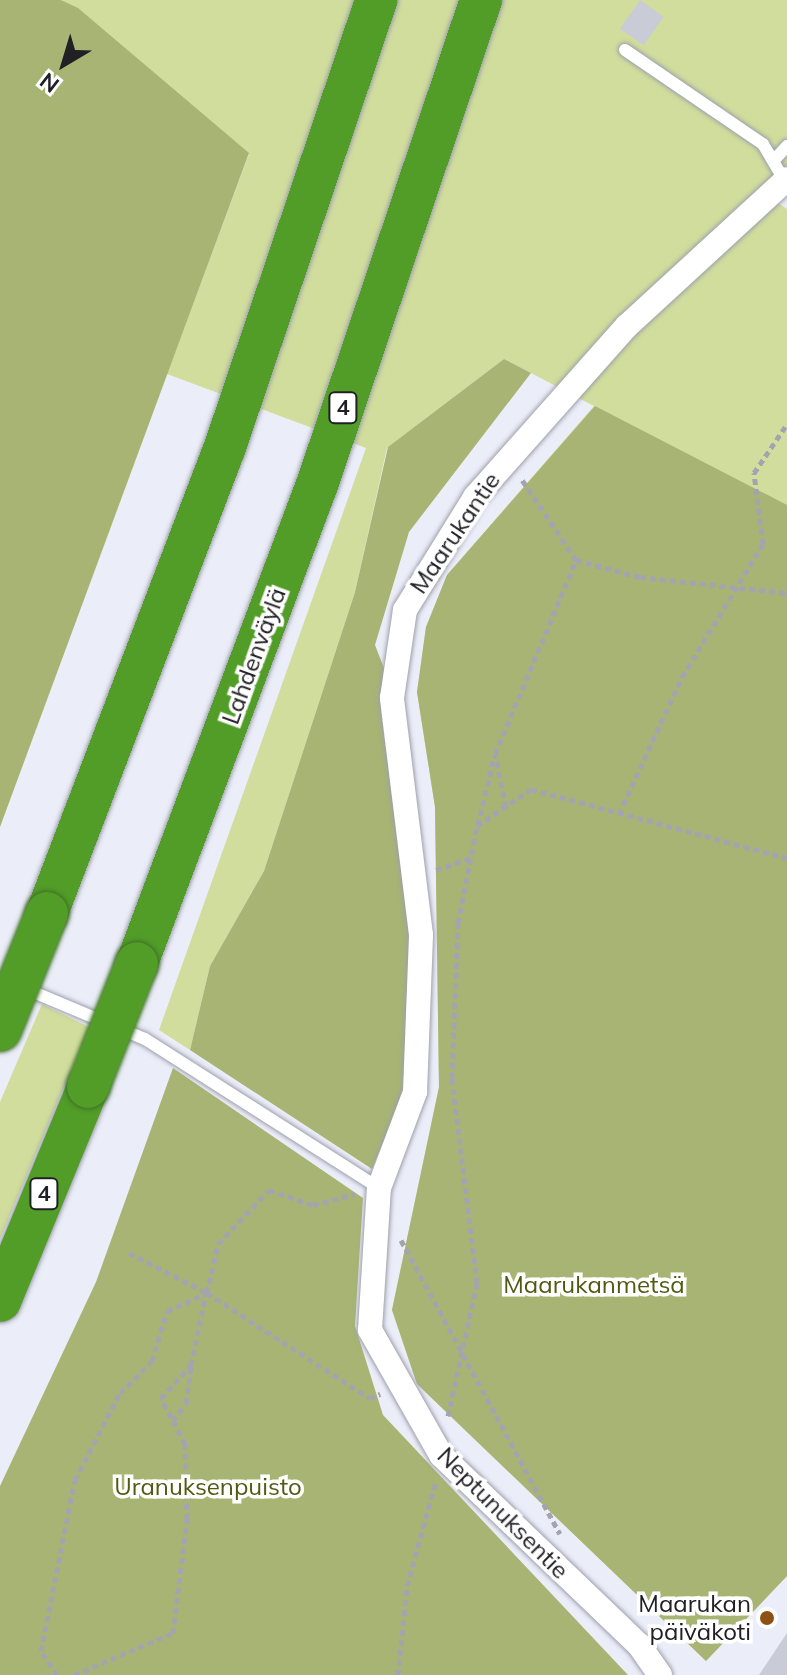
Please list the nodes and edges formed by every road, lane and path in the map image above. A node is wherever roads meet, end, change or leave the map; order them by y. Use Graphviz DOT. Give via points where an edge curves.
graph roads {
  1 [pos="376,0"];
  2 [pos="481,0"];
  3 [pos="625,50"];
  4 [pos="787,146"];
  5 [pos="782,172"];
  6 [pos="787,424"];
  7 [pos="507,456"];
  8 [pos="576,560"];
  9 [pos="743,586"];
  10 [pos="787,593"];
  11 [pos="495,754"];
  12 [pos="506,807"];
  13 [pos="619,814"];
  14 [pos="477,826"];
  15 [pos="471,858"];
  16 [pos="787,858"];
  17 [pos="416,877"];
  18 [pos="0,978"];
  19 [pos="0,1030"];
  20 [pos="379,1188"];
  21 [pos="129,1253"];
  22 [pos="207,1293"];
  23 [pos="0,1301"];
  24 [pos="460,1354"];
  25 [pos="191,1365"];
  26 [pos="400,1388"];
  27 [pos="173,1421"];
  28 [pos="441,1455"];
  29 [pos="574,1585"];
  30 [pos="57,1675"];
  31 [pos="74,1675"];
  32 [pos="398,1675"];
  33 [pos="660,1675"];
  1 -- 19 [label="highway, bridge" via="225,447"];
  2 -- 23 [label="highway, Lahdenväylä / 4, bridge" via="318,482 137,963"];
  3 -- 5 [label="lane"];
  4 -- 5 [label="lane"];
  5 -- 7 [label="street, Maarukantie" via="750,211 627,326"];
  6 -- 9 [label="path" via="754,473 763,544"];
  7 -- 8 [label="path"];
  7 -- 17 [label="street, Maarukantie" via="423,573 405,610 392,698"];
  8 -- 9 [label="path" via="640,577"];
  8 -- 11 [label="path"];
  9 -- 10 [label="path"];
  9 -- 13 [label="path" via="682,677"];
  11 -- 12 [label="path"];
  11 -- 14 [label="path"];
  12 -- 13 [label="path" via="531,789"];
  12 -- 14 [label="path"];
  13 -- 16 [label="path"];
  14 -- 15 [label="path"];
  15 -- 17 [label="path"];
  15 -- 24 [label="path" via="458,923 452,1078 477,1283"];
  17 -- 20 [label="street, Maarukantie" via="415,1092"];
  18 -- 20 [label="lane" via="145,1039"];
  20 -- 22 [label="path" via="313,1205 269,1190 218,1244"];
  20 -- 24 [label="path"];
  20 -- 26 [label="street, Neptunuksentie" via="370,1330"];
  21 -- 22 [label="path"];
  22 -- 25 [label="path"];
  22 -- 26 [label="path" via="369,1398"];
  22 -- 30 [label="path" via="167,1311 152,1361 120,1393 75,1480 41,1651"];
  24 -- 28 [label="path"];
  24 -- 29 [label="path" via="509,1429 560,1535"];
  25 -- 27 [label="path" via="186,1403"];
  25 -- 27 [label="path" via="161,1398"];
  26 -- 28 [label="street, Neptunuksentie"];
  27 -- 31 [label="path" via="185,1444 187,1519 173,1633"];
  28 -- 29 [label="street, Neptunuksentie"];
  28 -- 32 [label="path" via="407,1586"];
  29 -- 33 [label="street, Neptunuksentie"];
}
